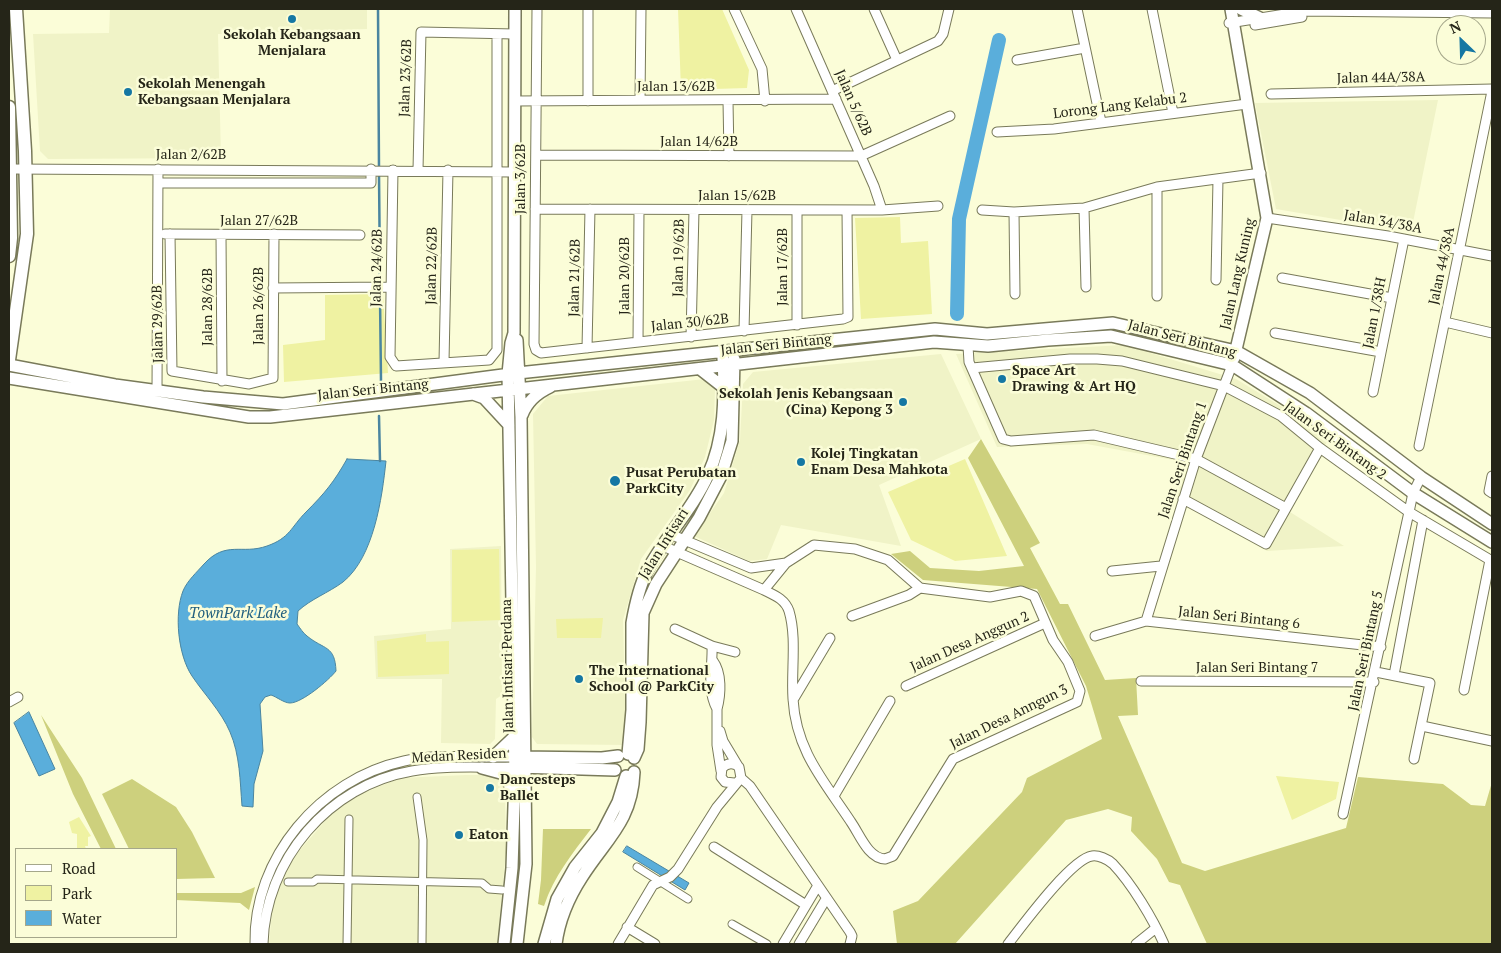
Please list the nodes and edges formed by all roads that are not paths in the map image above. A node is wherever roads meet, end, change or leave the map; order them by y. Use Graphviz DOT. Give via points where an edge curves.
graph roads {
  1 [pos="16,9"];
  2 [pos="515,9"];
  3 [pos="536,9"];
  4 [pos="588,9"];
  5 [pos="641,9"];
  6 [pos="734,9"];
  7 [pos="796,9"];
  8 [pos="874,9"];
  9 [pos="948,9"];
  10 [pos="1077,9"];
  11 [pos="1152,9"];
  12 [pos="1226,9"];
  13 [pos="1230,9"];
  14 [pos="1244,10"];
  15 [pos="1318,10"];
  16 [pos="1492,13"];
  17 [pos="1260,18"];
  18 [pos="1232,25"];
  19 [pos="497,34"];
  20 [pos="514,34"];
  21 [pos="1086,48"];
  22 [pos="897,60"];
  23 [pos="1017,60"];
  24 [pos="1492,90"];
  25 [pos="1271,94"];
  26 [pos="834,95"];
  27 [pos="640,100"];
  28 [pos="515,101"];
  29 [pos="536,101"];
  30 [pos="588,101"];
  31 [pos="728,101"];
  32 [pos="765,101"];
  33 [pos="1247,104"];
  34 [pos="9,107"];
  35 [pos="1173,113"];
  36 [pos="950,116"];
  37 [pos="1101,122"];
  38 [pos="997,132"];
  39 [pos="536,154"];
  40 [pos="729,156"];
  41 [pos="861,156"];
  42 [pos="11,169"];
  43 [pos="26,169"];
  44 [pos="158,169"];
  45 [pos="371,169"];
  46 [pos="393,170"];
  47 [pos="418,170"];
  48 [pos="448,170"];
  49 [pos="496,171"];
  50 [pos="515,172"];
  51 [pos="1261,173"];
  52 [pos="1218,179"];
  53 [pos="158,183"];
  54 [pos="1157,187"];
  55 [pos="938,206"];
  56 [pos="1084,208"];
  57 [pos="536,209"];
  58 [pos="590,209"];
  59 [pos="639,210"];
  60 [pos="694,210"];
  61 [pos="748,210"];
  62 [pos="797,210"];
  63 [pos="847,210"];
  64 [pos="882,210"];
  65 [pos="982,210"];
  66 [pos="1014,212"];
  67 [pos="1267,218"];
  68 [pos="158,234"];
  69 [pos="170,234"];
  70 [pos="221,234"];
  71 [pos="274,234"];
  72 [pos="360,235"];
  73 [pos="1404,240"];
  74 [pos="1460,249"];
  75 [pos="9,256"];
  76 [pos="1492,256"];
  77 [pos="1282,278"];
  78 [pos="1216,280"];
  79 [pos="390,287"];
  80 [pos="1086,287"];
  81 [pos="273,288"];
  82 [pos="1015,294"];
  83 [pos="1157,296"];
  84 [pos="1392,298"];
  85 [pos="1445,322"];
  86 [pos="797,325"];
  87 [pos="947,330"];
  88 [pos="744,331"];
  89 [pos="1492,333"];
  90 [pos="1275,334"];
  91 [pos="691,337"];
  92 [pos="638,342"];
  93 [pos="968,346"];
  94 [pos="587,348"];
  95 [pos="536,350"];
  96 [pos="728,351"];
  97 [pos="1236,351"];
  98 [pos="1381,352"];
  99 [pos="9,360"];
  100 [pos="444,362"];
  101 [pos="754,363"];
  102 [pos="9,365"];
  103 [pos="729,365"];
  104 [pos="1232,365"];
  105 [pos="972,368"];
  106 [pos="700,369"];
  107 [pos="513,373"];
  108 [pos="9,378"];
  109 [pos="273,378"];
  110 [pos="222,381"];
  111 [pos="557,384"];
  112 [pos="729,385"];
  113 [pos="1224,386"];
  114 [pos="514,388"];
  115 [pos="157,391"];
  116 [pos="1373,392"];
  117 [pos="473,394"];
  118 [pos="521,417"];
  119 [pos="509,425"];
  120 [pos="1419,446"];
  121 [pos="1320,448"];
  122 [pos="1196,459"];
  123 [pos="1492,476"];
  124 [pos="1421,477"];
  125 [pos="1491,492"];
  126 [pos="1413,493"];
  127 [pos="1183,499"];
  128 [pos="1286,508"];
  129 [pos="1408,512"];
  130 [pos="1423,520"];
  131 [pos="1492,524"];
  132 [pos="670,534"];
  133 [pos="684,540"];
  134 [pos="1492,542"];
  135 [pos="663,546"];
  136 [pos="677,552"];
  137 [pos="721,557"];
  138 [pos="1491,560"];
  139 [pos="786,563"];
  140 [pos="1161,566"];
  141 [pos="715,570"];
  142 [pos="1112,571"];
  143 [pos="920,588"];
  144 [pos="764,590"];
  145 [pos="852,616"];
  146 [pos="1146,622"];
  147 [pos="517,623"];
  148 [pos="1045,623"];
  149 [pos="675,629"];
  150 [pos="1095,636"];
  151 [pos="830,638"];
  152 [pos="712,646"];
  153 [pos="1381,647"];
  154 [pos="735,652"];
  155 [pos="1376,672"];
  156 [pos="1394,675"];
  157 [pos="1141,681"];
  158 [pos="1374,682"];
  159 [pos="906,686"];
  160 [pos="1464,690"];
  161 [pos="18,697"];
  162 [pos="792,700"];
  163 [pos="890,701"];
  164 [pos="9,702"];
  165 [pos="718,724"];
  166 [pos="1422,726"];
  167 [pos="524,734"];
  168 [pos="513,738"];
  169 [pos="1492,741"];
  170 [pos="627,756"];
  171 [pos="494,757"];
  172 [pos="1414,759"];
  173 [pos="519,762"];
  174 [pos="550,762"];
  175 [pos="739,767"];
  176 [pos="482,768"];
  177 [pos="615,770"];
  178 [pos="630,774"];
  179 [pos="721,774"];
  180 [pos="737,781"];
  181 [pos="525,788"];
  182 [pos="834,796"];
  183 [pos="417,797"];
  184 [pos="717,807"];
  185 [pos="513,812"];
  186 [pos="1344,814"];
  187 [pos="349,819"];
  188 [pos="714,847"];
  189 [pos="637,867"];
  190 [pos="348,880"];
  191 [pos="423,880"];
  192 [pos="657,880"];
  193 [pos="288,882"];
  194 [pos="817,887"];
  195 [pos="502,890"];
  196 [pos="688,898"];
  197 [pos="826,899"];
  198 [pos="806,905"];
  199 [pos="732,924"];
  200 [pos="627,927"];
  201 [pos="1156,928"];
  202 [pos="255,944"];
  203 [pos="263,944"];
  204 [pos="347,944"];
  205 [pos="422,944"];
  206 [pos="504,944"];
  207 [pos="516,944"];
  208 [pos="544,944"];
  209 [pos="556,944"];
  210 [pos="618,944"];
  211 [pos="655,944"];
  212 [pos="767,944"];
  213 [pos="783,944"];
  214 [pos="799,944"];
  215 [pos="850,944"];
  216 [pos="1008,944"];
  217 [pos="1136,944"];
  218 [pos="1164,944"];
  1 -- 43 [label="main road"];
  2 -- 20 [label="street, Jalan 3/62B"];
  3 -- 29 [label="street, Jalan 3/62B"];
  4 -- 30 [label="street"];
  5 -- 27 [label="street"];
  6 -- 32 [label="street" via="762,69"];
  7 -- 26 [label="street, Jalan 5/62B"];
  8 -- 22 [label="street"];
  9 -- 22 [label="street" via="942,38"];
  10 -- 21 [label="street"];
  11 -- 35 [label="street"];
  12 -- 18 [label="street, Jalan Lang Kuning"];
  13 -- 18 [label="street, Jalan Lang Kuning"];
  14 -- 17 [label="street"];
  15 -- 16 [label="street"];
  15 -- 17 [label="street"];
  15 -- 18 [label="street" via="1306,16"];
  17 -- 18 [label="street"];
  18 -- 33 [label="street, Jalan Lang Kuning" via="1236,60 1242,72"];
  19 -- 20 [label="street"];
  19 -- 47 [label="street, Jalan 23/62B" via="424,31 420,34"];
  19 -- 49 [label="street, Jalan 3/62B"];
  20 -- 28 [label="street, Jalan 3/62B"];
  21 -- 23 [label="street"];
  21 -- 37 [label="street"];
  22 -- 26 [label="street"];
  24 -- 25 [label="street, Jalan 44A/38A"];
  24 -- 74 [label="street, Jalan 44/38A"];
  26 -- 32 [label="street, Jalan 13/62B"];
  26 -- 41 [label="street, Jalan 5/62B"];
  27 -- 30 [label="street, Jalan 13/62B"];
  27 -- 31 [label="street, Jalan 13/62B"];
  28 -- 29 [label="street, Jalan 13/62B"];
  28 -- 50 [label="street, Jalan 3/62B"];
  29 -- 30 [label="street, Jalan 13/62B"];
  29 -- 39 [label="street, Jalan 3/62B"];
  31 -- 32 [label="street, Jalan 13/62B"];
  31 -- 40 [label="street"];
  33 -- 35 [label="street, Lorong Lang Kelabu 2"];
  33 -- 51 [label="street, Jalan Lang Kuning"];
  34 -- 42 [label="main road"];
  35 -- 37 [label="street, Lorong Lang Kelabu 2"];
  36 -- 41 [label="street"];
  37 -- 38 [label="street, Lorong Lang Kelabu 2"];
  39 -- 40 [label="street, Jalan 14/62B"];
  39 -- 57 [label="street, Jalan 3/62B"];
  40 -- 41 [label="street, Jalan 14/62B"];
  41 -- 64 [label="street, Jalan 5/62B"];
  42 -- 43 [label="street, Jalan 2/62B"];
  42 -- 75 [label="main road"];
  43 -- 44 [label="street, Jalan 2/62B"];
  43 -- 99 [label="main road" via="26,245"];
  44 -- 45 [label="street, Jalan 2/62B"];
  44 -- 53 [label="street, Jalan 29/62B"];
  45 -- 46 [label="street, Jalan 2/62B"];
  45 -- 53 [label="street" via="371,183"];
  46 -- 47 [label="street, Jalan 2/62B"];
  46 -- 79 [label="street, Jalan 24/62B"];
  47 -- 48 [label="street, Jalan 2/62B"];
  48 -- 49 [label="street, Jalan 2/62B"];
  48 -- 100 [label="street, Jalan 22/62B"];
  49 -- 50 [label="street, Jalan 2/62B"];
  49 -- 100 [label="street, Jalan 3/62B" via="497,350 489,360"];
  50 -- 107 [label="street, Jalan 3/62B" via="514,334 518,342"];
  51 -- 52 [label="street"];
  51 -- 67 [label="street, Jalan Lang Kuning"];
  52 -- 54 [label="street"];
  52 -- 78 [label="street"];
  53 -- 68 [label="street, Jalan 29/62B"];
  54 -- 56 [label="street"];
  54 -- 83 [label="street"];
  55 -- 64 [label="street, Jalan 15/62B"];
  56 -- 66 [label="street"];
  56 -- 80 [label="street"];
  57 -- 58 [label="street, Jalan 15/62B"];
  57 -- 95 [label="street, Jalan 3/62B"];
  58 -- 59 [label="street, Jalan 15/62B"];
  58 -- 94 [label="street, Jalan 21/62B"];
  59 -- 60 [label="street, Jalan 15/62B"];
  59 -- 92 [label="street, Jalan 20/62B"];
  60 -- 61 [label="street, Jalan 15/62B"];
  60 -- 91 [label="street, Jalan 19/62B"];
  61 -- 62 [label="street, Jalan 15/62B"];
  61 -- 88 [label="street"];
  62 -- 63 [label="street, Jalan 15/62B"];
  62 -- 86 [label="street, Jalan 17/62B"];
  63 -- 64 [label="street, Jalan 15/62B"];
  63 -- 86 [label="street, Jalan 30/62B" via="848,317"];
  65 -- 66 [label="street"];
  66 -- 82 [label="street"];
  67 -- 73 [label="street, Jalan 34/38A"];
  67 -- 97 [label="street, Jalan Lang Kuning"];
  68 -- 69 [label="street, Jalan 27/62B"];
  68 -- 115 [label="street, Jalan 29/62B"];
  69 -- 70 [label="street, Jalan 27/62B"];
  69 -- 110 [label="street, Jalan 29/62B" via="172,371"];
  70 -- 71 [label="street, Jalan 27/62B"];
  70 -- 110 [label="street, Jalan 28/62B"];
  71 -- 72 [label="street, Jalan 27/62B"];
  71 -- 81 [label="street, Jalan 26/62B"];
  73 -- 74 [label="street, Jalan 34/38A"];
  73 -- 84 [label="street, Jalan 1/38H"];
  74 -- 76 [label="street, Jalan 34/38A"];
  74 -- 85 [label="street, Jalan 44/38A"];
  77 -- 84 [label="street"];
  79 -- 81 [label="street"];
  79 -- 100 [label="street, Jalan 24/62B" via="390,356 396,366"];
  81 -- 109 [label="street, Jalan 26/62B"];
  84 -- 98 [label="street, Jalan 1/38H"];
  85 -- 89 [label="street"];
  85 -- 120 [label="street, Jalan 44/38A"];
  86 -- 88 [label="street, Jalan 30/62B"];
  87 -- 93 [label="street" via="963,336"];
  87 -- 96 [label="street, Jalan Seri Bintang"];
  87 -- 97 [label="street, Jalan Seri Bintang" via="987,334 1113,323"];
  88 -- 91 [label="street, Jalan 30/62B"];
  90 -- 98 [label="street"];
  91 -- 92 [label="street, Jalan 30/62B"];
  92 -- 94 [label="street, Jalan 30/62B"];
  93 -- 101 [label="street, Jalan Seri Bintang" via="934,342"];
  93 -- 104 [label="street, Jalan Seri Bintang" via="1111,336"];
  93 -- 105 [label="street"];
  94 -- 95 [label="street, Jalan 30/62B" via="541,353"];
  96 -- 103 [label="street, Jalan Intisari"];
  96 -- 107 [label="street, Jalan Seri Bintang"];
  97 -- 104 [label="street, Jalan Lang Kuning"];
  97 -- 124 [label="street, Jalan Seri Bintang" via="1310,393"];
  98 -- 116 [label="street, Jalan 1/38H"];
  101 -- 103 [label="street, Jalan Seri Bintang"];
  101 -- 112 [label="street"];
  102 -- 115 [label="street, Jalan Seri Bintang"];
  103 -- 106 [label="street, Jalan Seri Bintang"];
  103 -- 112 [label="street, Jalan Intisari"];
  104 -- 113 [label="street, Jalan Seri Bintang 1"];
  104 -- 126 [label="street, Jalan Seri Bintang" via="1306,412"];
  105 -- 113 [label="street, Jalan Seri Bintang 2" via="1097,359 1122,361"];
  105 -- 122 [label="street" via="1003,439 1011,442 1094,435"];
  106 -- 111 [label="street, Jalan Seri Bintang"];
  106 -- 112 [label="street"];
  107 -- 114 [label="street, Jalan 3/62B"];
  107 -- 115 [label="street, Jalan Seri Bintang" via="283,404"];
  108 -- 117 [label="street, Jalan Seri Bintang" via="249,416 278,416"];
  109 -- 110 [label="street, Jalan 29/62B" via="249,384"];
  111 -- 114 [label="street, Jalan Seri Bintang"];
  111 -- 118 [label="street" via="535,396"];
  112 -- 132 [label="street, Jalan Intisari" via="714,461 701,488"];
  112 -- 133 [label="street, Jalan Intisari" via="735,409 730,453 713,495"];
  113 -- 121 [label="street, Jalan Seri Bintang 2" via="1281,416"];
  113 -- 122 [label="street, Jalan Seri Bintang 1"];
  114 -- 117 [label="street, Jalan Seri Bintang"];
  114 -- 118 [label="street, Jalan Intisari Perdana"];
  114 -- 119 [label="street, Jalan Intisari Perdana"];
  117 -- 119 [label="street" via="484,398"];
  118 -- 147 [label="street, Jalan Intisari Perdana"];
  119 -- 147 [label="street, Jalan Intisari Perdana"];
  121 -- 128 [label="street"];
  121 -- 129 [label="street, Jalan Seri Bintang 2"];
  122 -- 127 [label="street, Jalan Seri Bintang 1"];
  122 -- 128 [label="street"];
  123 -- 125 [label="street"];
  124 -- 126 [label="street, Jalan Seri Bintang 5"];
  124 -- 131 [label="street, Jalan Seri Bintang"];
  126 -- 129 [label="street, Jalan Seri Bintang 5"];
  126 -- 134 [label="street, Jalan Seri Bintang"];
  127 -- 128 [label="street" via="1266,544"];
  127 -- 140 [label="street, Jalan Seri Bintang 1"];
  129 -- 130 [label="street, Jalan Seri Bintang 2"];
  129 -- 153 [label="street, Jalan Seri Bintang 5"];
  130 -- 138 [label="street, Jalan Seri Bintang 2"];
  130 -- 156 [label="street"];
  132 -- 133 [label="street"];
  132 -- 135 [label="street, Jalan Intisari"];
  133 -- 136 [label="street, Jalan Intisari"];
  133 -- 137 [label="street"];
  135 -- 136 [label="street"];
  135 -- 170 [label="street, Jalan Intisari" via="647,572 632,623 632,710"];
  136 -- 141 [label="street"];
  136 -- 170 [label="street, Jalan Intisari" via="656,584 643,613 638,749"];
  137 -- 139 [label="street" via="751,568"];
  137 -- 141 [label="street"];
  138 -- 160 [label="street"];
  139 -- 143 [label="street" via="814,544 855,549 888,560"];
  139 -- 144 [label="street"];
  140 -- 142 [label="street"];
  140 -- 146 [label="street, Jalan Seri Bintang 1"];
  141 -- 144 [label="street"];
  143 -- 145 [label="street"];
  143 -- 148 [label="street" via="990,597 1020,591 1034,596"];
  144 -- 162 [label="street" via="783,601 789,610"];
  146 -- 150 [label="street, Jalan Seri Bintang 6"];
  146 -- 153 [label="street, Jalan Seri Bintang 6"];
  147 -- 167 [label="street, Jalan Intisari Perdana"];
  147 -- 168 [label="street, Jalan Intisari Perdana"];
  148 -- 159 [label="street, Jalan Desa Anggun 2"];
  148 -- 182 [label="street, Jalan Desa Anngun 3" via="1077,681 1080,697 1077,702 953,759 893,856 885,859 872,855"];
  149 -- 152 [label="street"];
  151 -- 162 [label="street"];
  152 -- 154 [label="street"];
  152 -- 165 [label="street" via="713,661 719,675"];
  153 -- 155 [label="street, Jalan Seri Bintang 5"];
  155 -- 156 [label="street"];
  155 -- 158 [label="street, Jalan Seri Bintang 5"];
  156 -- 166 [label="street" via="1430,683"];
  157 -- 158 [label="street, Jalan Seri Bintang 7"];
  158 -- 186 [label="street, Jalan Seri Bintang 5"];
  161 -- 164 [label="street"];
  162 -- 182 [label="street" via="804,750"];
  163 -- 182 [label="street"];
  165 -- 175 [label="street" via="724,742"];
  165 -- 179 [label="street"];
  166 -- 169 [label="street"];
  166 -- 172 [label="street"];
  167 -- 173 [label="street, Jalan Intisari Perdana"];
  167 -- 174 [label="street" via="532,750"];
  168 -- 171 [label="street"];
  168 -- 173 [label="street, Jalan Intisari Perdana"];
  170 -- 174 [label="street"];
  170 -- 177 [label="street" via="614,762"];
  170 -- 178 [label="street" via="637,765"];
  171 -- 173 [label="street, Medan Residen"];
  171 -- 202 [label="street, Medan Residen" via="402,761 370,772 320,802 296,828 277,858 258,906"];
  173 -- 174 [label="street"];
  173 -- 176 [label="street, Medan Residen"];
  173 -- 181 [label="street, Jalan Intisari Perdana"];
  173 -- 185 [label="street, Jalan Intisari Perdana"];
  174 -- 177 [label="street"];
  174 -- 181 [label="street" via="531,778"];
  175 -- 179 [label="street" via="727,764"];
  175 -- 180 [label="street"];
  176 -- 185 [label="street" via="508,775"];
  176 -- 203 [label="street, Medan Residen" via="402,772 353,791 327,810 306,831 278,879 267,913"];
  177 -- 178 [label="street"];
  178 -- 208 [label="street" via="602,833 575,867 557,899"];
  178 -- 209 [label="street" via="633,787 627,809 611,840 573,892 565,908"];
  179 -- 180 [label="street" via="725,782"];
  179 -- 184 [label="street"];
  180 -- 184 [label="street"];
  180 -- 194 [label="street" via="750,786"];
  181 -- 207 [label="street, Jalan Intisari Perdana" via="526,864"];
  183 -- 191 [label="street" via="423,840"];
  184 -- 192 [label="street" via="678,869 670,878"];
  185 -- 206 [label="street, Jalan Intisari Perdana" via="512,868"];
  187 -- 190 [label="street"];
  188 -- 198 [label="street"];
  189 -- 192 [label="street"];
  190 -- 191 [label="street"];
  190 -- 193 [label="street"];
  190 -- 204 [label="street"];
  191 -- 195 [label="street" via="482,883 489,889"];
  191 -- 205 [label="street"];
  192 -- 196 [label="street"];
  192 -- 200 [label="street"];
  194 -- 197 [label="street"];
  194 -- 198 [label="street"];
  197 -- 214 [label="street"];
  197 -- 215 [label="street" via="850,932"];
  198 -- 213 [label="street"];
  199 -- 212 [label="street"];
  200 -- 210 [label="street"];
  200 -- 211 [label="street"];
  201 -- 216 [label="street" via="1113,864 1094,856 1086,858 1058,882"];
  201 -- 217 [label="street"];
  201 -- 218 [label="street"];
}
